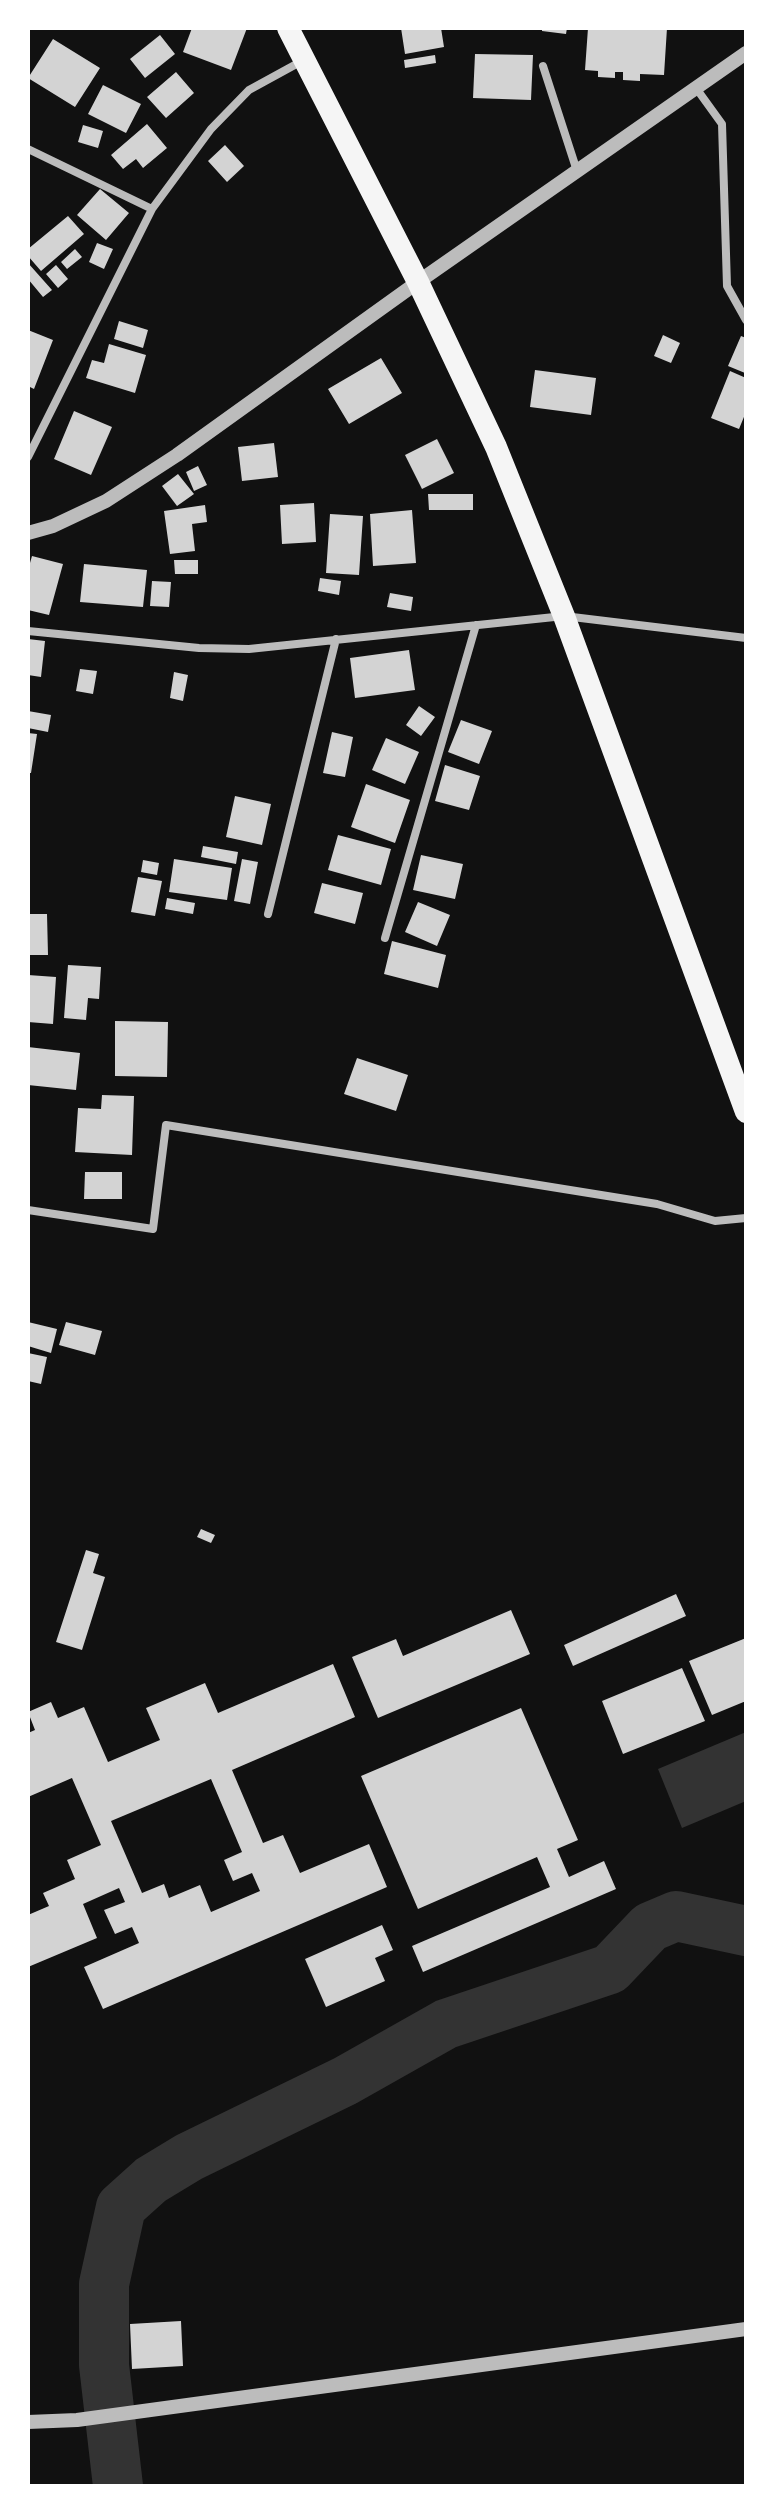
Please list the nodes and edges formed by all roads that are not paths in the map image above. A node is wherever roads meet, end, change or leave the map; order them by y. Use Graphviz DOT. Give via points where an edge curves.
graph roads {
  1 [pos="288,28"];
  2 [pos="746,53"];
  3 [pos="303,60"];
  4 [pos="543,66"];
  5 [pos="696,88"];
  6 [pos="28,149"];
  7 [pos="577,171"];
  8 [pos="152,209"];
  9 [pos="418,282"];
  10 [pos="746,320"];
  11 [pos="28,457"];
  12 [pos="28,533"];
  13 [pos="564,616"];
  14 [pos="476,625"];
  15 [pos="28,631"];
  16 [pos="746,638"];
  17 [pos="336,639"];
  18 [pos="268,914"];
  19 [pos="385,938"];
  20 [pos="746,1112"];
  21 [pos="28,1210"];
  22 [pos="746,1218"];
  23 [pos="746,2329"];
  24 [pos="28,2422"];
  1 -- 3 [label="highway"];
  2 -- 5 [label="street"];
  3 -- 8 [label="street" via="249,90 211,129"];
  3 -- 9 [label="highway"];
  4 -- 7 [label="street"];
  5 -- 7 [label="street"];
  5 -- 10 [label="street" via="722,124 727,286"];
  6 -- 8 [label="street"];
  7 -- 9 [label="street"];
  8 -- 11 [label="street"];
  9 -- 12 [label="street" via="142,478 106,501"];
  9 -- 13 [label="highway" via="496,447"];
  13 -- 14 [label="street"];
  13 -- 16 [label="street"];
  13 -- 20 [label="highway"];
  14 -- 17 [label="street"];
  14 -- 19 [label="street"];
  15 -- 17 [label="street" via="199,648 249,649"];
  17 -- 18 [label="street"];
  21 -- 22 [label="street" via="153,1229 166,1125 657,1204 715,1221"];
  23 -- 24 [label="street" via="77,2420"];
}
